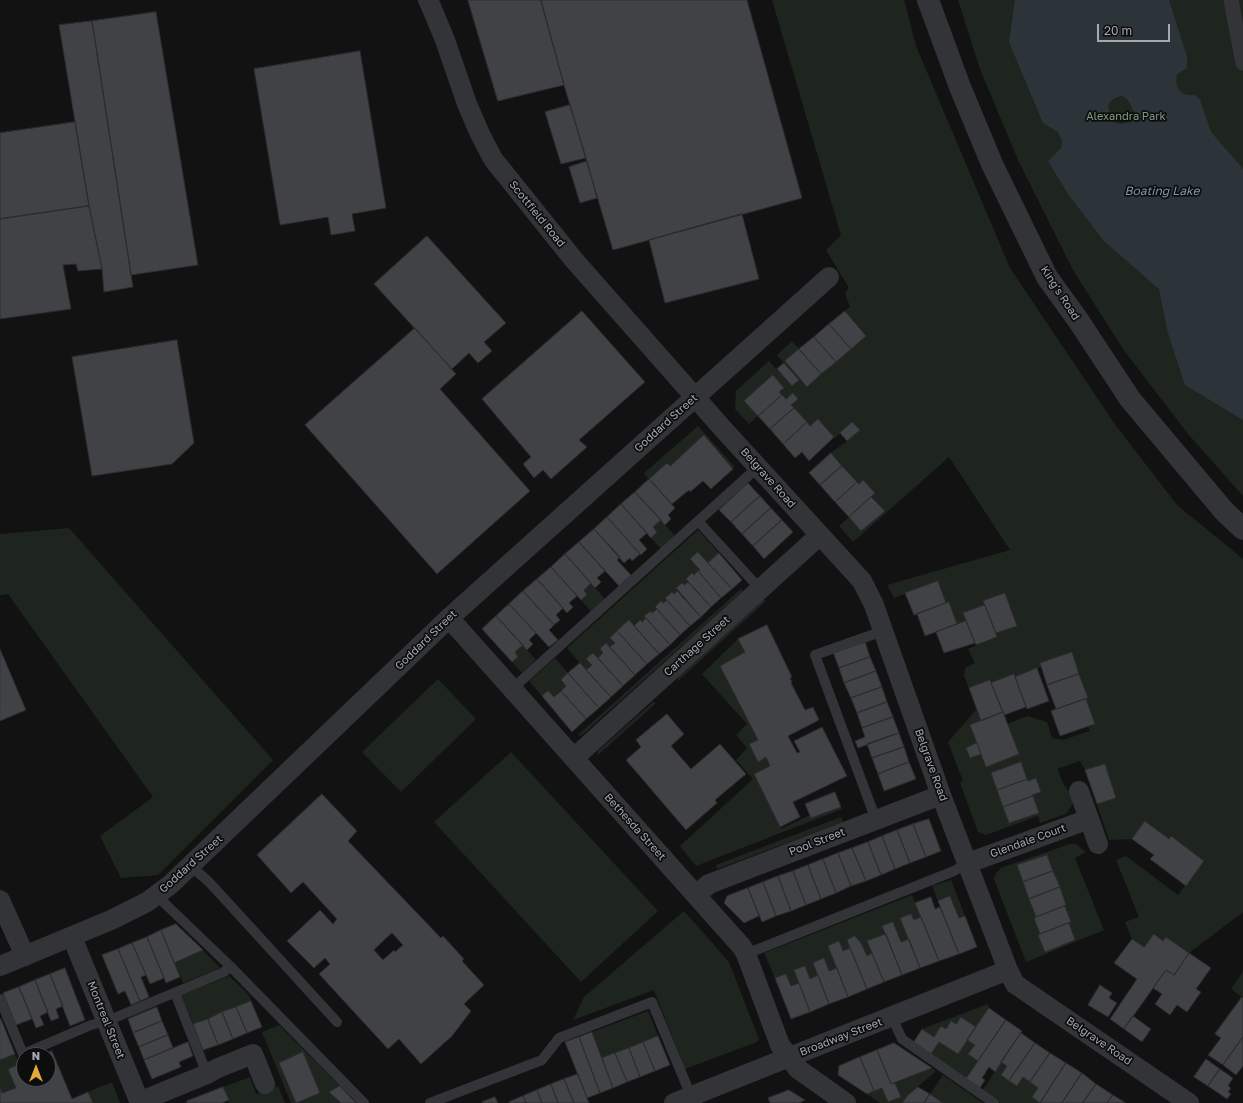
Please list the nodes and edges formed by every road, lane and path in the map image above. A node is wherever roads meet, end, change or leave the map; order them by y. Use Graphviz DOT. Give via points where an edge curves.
graph roads {
  1 [pos="428,0"];
  2 [pos="928,0"];
  3 [pos="1231,0"];
  4 [pos="1243,63"];
  5 [pos="830,277"];
  6 [pos="695,397"];
  7 [pos="758,467"];
  8 [pos="698,521"];
  9 [pos="1243,529"];
  10 [pos="820,535"];
  11 [pos="760,589"];
  12 [pos="449,618"];
  13 [pos="883,631"];
  14 [pos="512,689"];
  15 [pos="574,758"];
  16 [pos="1079,791"];
  17 [pos="941,795"];
  18 [pos="1089,819"];
  19 [pos="876,820"];
  20 [pos="1098,844"];
  21 [pos="968,863"];
  22 [pos="191,866"];
  23 [pos="696,894"];
  24 [pos="156,895"];
  25 [pos="0,900"];
  26 [pos="72,937"];
  27 [pos="746,954"];
  28 [pos="25,956"];
  29 [pos="0,966"];
  30 [pos="230,966"];
  31 [pos="1008,970"];
  32 [pos="175,994"];
  33 [pos="0,999"];
  34 [pos="892,1017"];
  35 [pos="107,1021"];
  36 [pos="337,1022"];
  37 [pos="788,1057"];
  38 [pos="207,1074"];
  39 [pos="265,1084"];
  40 [pos="683,1099"];
  41 [pos="140,1102"];
  42 [pos="364,1103"];
  43 [pos="430,1103"];
  44 [pos="846,1103"];
  45 [pos="994,1103"];
  46 [pos="1189,1103"];
  1 -- 6 [label="street, Scottfield Road" via="467,104 493,159 574,260"];
  2 -- 9 [label="street, King's Road" via="992,164 1047,277 1130,399 1224,511"];
  3 -- 4 [label="street"];
  5 -- 6 [label="street, Goddard Street"];
  6 -- 7 [label="street, Belgrave Road"];
  6 -- 12 [label="street, Goddard Street"];
  7 -- 8 [label="lane"];
  7 -- 10 [label="street, Belgrave Road"];
  8 -- 11 [label="lane"];
  8 -- 14 [label="lane"];
  10 -- 11 [label="street, Carthage Street"];
  10 -- 13 [label="street, Belgrave Road" via="862,581"];
  11 -- 15 [label="street, Carthage Street"];
  12 -- 14 [label="street, Bethesda Street"];
  12 -- 22 [label="street, Goddard Street"];
  13 -- 17 [label="street, Belgrave Road"];
  13 -- 19 [label="lane" via="815,655"];
  14 -- 15 [label="street, Bethesda Street"];
  15 -- 23 [label="street, Bethesda Street"];
  16 -- 18 [label="street"];
  17 -- 19 [label="street, Pool Street"];
  17 -- 21 [label="street, Belgrave Road"];
  18 -- 20 [label="street"];
  18 -- 21 [label="street, Glendale Court"];
  19 -- 23 [label="street, Pool Street" via="707,885"];
  21 -- 27 [label="lane" via="954,871"];
  21 -- 31 [label="street, Belgrave Road"];
  22 -- 24 [label="street, Goddard Street"];
  22 -- 36 [label="lane" via="210,883"];
  23 -- 27 [label="street, Bethesda Street"];
  24 -- 26 [label="street, Goddard Street" via="147,902"];
  24 -- 30 [label="lane"];
  25 -- 28 [label="street"];
  26 -- 28 [label="street, Goddard Street"];
  26 -- 35 [label="street, Montreal Street"];
  27 -- 37 [label="street, Bethesda Street" via="779,1041"];
  28 -- 29 [label="street, Goddard Street"];
  30 -- 32 [label="lane" via="224,972"];
  30 -- 42 [label="lane"];
  31 -- 34 [label="street, Broadway Street"];
  31 -- 46 [label="street, Belgrave Road" via="1015,984"];
  32 -- 35 [label="lane"];
  32 -- 38 [label="lane"];
  33 -- 35 [label="lane" via="23,1054 91,1025"];
  34 -- 37 [label="street, Broadway Street"];
  34 -- 45 [label="lane" via="902,1039"];
  35 -- 41 [label="street, Montreal Street"];
  37 -- 40 [label="street, Broadway Street"];
  37 -- 44 [label="street, Bethesda Street" via="798,1069"];
  38 -- 39 [label="street" via="253,1054"];
  38 -- 41 [label="street"];
  40 -- 43 [label="lane" via="652,1002 559,1038 542,1060"];
}
